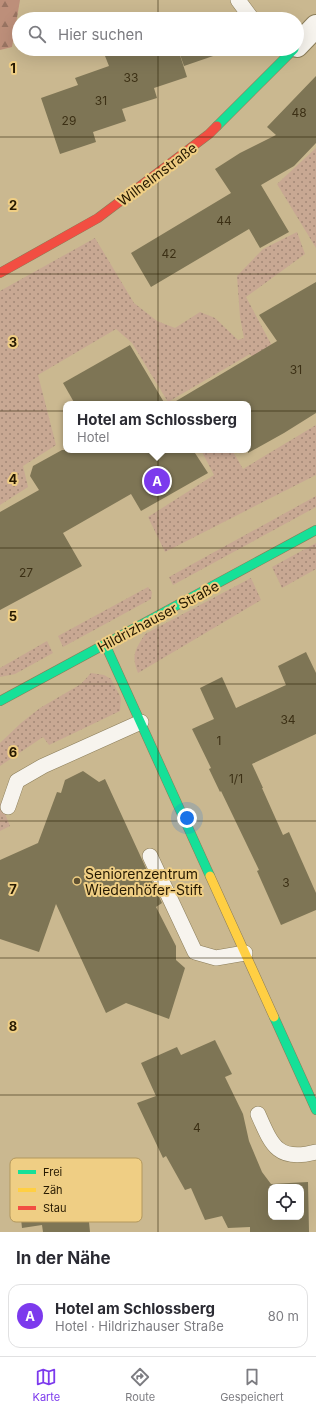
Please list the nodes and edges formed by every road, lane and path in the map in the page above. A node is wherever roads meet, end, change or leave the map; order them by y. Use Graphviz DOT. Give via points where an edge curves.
graph roads {
  1 [pos="238,0"];
  2 [pos="247,12"];
  3 [pos="316,26"];
  4 [pos="304,36"];
  5 [pos="281,56"];
  6 [pos="0,273"];
  7 [pos="316,530"];
  8 [pos="105,644"];
  9 [pos="0,701"];
  10 [pos="141,722"];
  11 [pos="8,806"];
  12 [pos="150,856"];
  13 [pos="245,953"];
  14 [pos="316,1110"];
  15 [pos="258,1114"];
  16 [pos="316,1152"];
  1 -- 2 [label="lane"];
  3 -- 4 [label="street, Wilhelmstraße"];
  5 -- 6 [label="street, Wilhelmstraße" via="209,134 98,218"];
  7 -- 8 [label="street, Hildrizhauser Straße"];
  8 -- 9 [label="street, Hildrizhauser Straße"];
  8 -- 10 [label="street"];
  10 -- 11 [label="lane" via="43,766 17,781"];
  10 -- 13 [label="street"];
  12 -- 13 [label="lane" via="195,952 216,958"];
  13 -- 14 [label="street"];
  15 -- 16 [label="lane" via="269,1140 282,1153 303,1156"];
}
